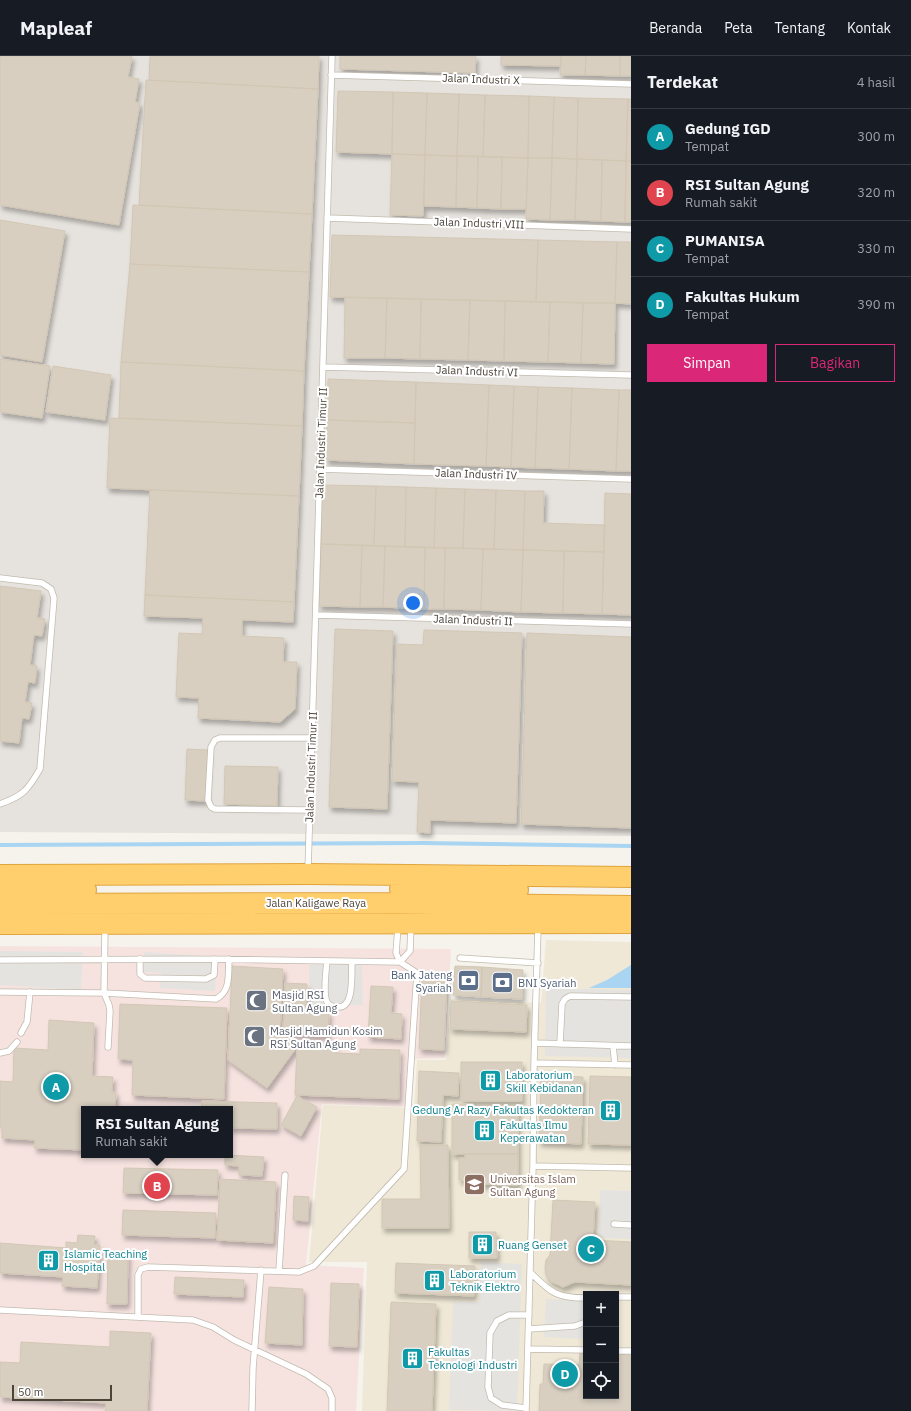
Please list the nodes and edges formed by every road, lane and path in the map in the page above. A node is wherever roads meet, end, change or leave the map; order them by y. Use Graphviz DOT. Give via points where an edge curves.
graph roads {
  1 [pos="332,56"];
  2 [pos="331,75"];
  3 [pos="631,84"];
  4 [pos="327,218"];
  5 [pos="631,229"];
  6 [pos="323,367"];
  7 [pos="631,375"];
  8 [pos="320,469"];
  9 [pos="631,479"];
  10 [pos="0,578"];
  11 [pos="316,615"];
  12 [pos="631,624"];
  13 [pos="312,738"];
  14 [pos="0,804"];
  15 [pos="310,810"];
  16 [pos="308,869"];
  17 [pos="0,875"];
  18 [pos="631,877"];
  19 [pos="0,890"];
  20 [pos="631,890"];
  21 [pos="400,896"];
  22 [pos="0,904"];
  23 [pos="631,906"];
  24 [pos="105,913"];
  25 [pos="403,923"];
  26 [pos="538,923"];
  27 [pos="631,923"];
  28 [pos="0,924"];
  29 [pos="460,958"];
  30 [pos="104,959"];
  31 [pos="140,959"];
  32 [pos="215,959"];
  33 [pos="229,959"];
  34 [pos="0,960"];
  35 [pos="327,961"];
  36 [pos="352,962"];
  37 [pos="400,962"];
  38 [pos="538,963"];
  39 [pos="0,992"];
  40 [pos="30,992"];
  41 [pos="104,993"];
  42 [pos="631,997"];
  43 [pos="21,1033"];
  44 [pos="17,1042"];
  45 [pos="535,1043"];
  46 [pos="560,1044"];
  47 [pos="613,1046"];
  48 [pos="631,1046"];
  49 [pos="108,1047"];
  50 [pos="0,1053"];
  51 [pos="534,1062"];
  52 [pos="614,1065"];
  53 [pos="631,1065"];
  54 [pos="533,1166"];
  55 [pos="631,1168"];
  56 [pos="286,1175"];
  57 [pos="614,1224"];
  58 [pos="631,1225"];
  59 [pos="261,1270"];
  60 [pos="278,1271"];
  61 [pos="531,1273"];
  62 [pos="619,1297"];
  63 [pos="631,1297"];
  64 [pos="583,1298"];
  65 [pos="0,1310"];
  66 [pos="529,1315"];
  67 [pos="138,1317"];
  68 [pos="583,1323"];
  69 [pos="529,1329"];
  70 [pos="529,1349"];
  71 [pos="256,1350"];
  72 [pos="583,1350"];
  73 [pos="619,1351"];
  74 [pos="631,1351"];
  75 [pos="526,1410"];
  76 [pos="252,1411"];
  77 [pos="332,1411"];
  1 -- 2 [label="lane, Jalan Industri Timur II"];
  2 -- 3 [label="lane, Jalan Industri X"];
  2 -- 4 [label="lane, Jalan Industri Timur II"];
  4 -- 5 [label="lane, Jalan Industri VIII"];
  4 -- 6 [label="lane, Jalan Industri Timur II"];
  6 -- 7 [label="lane, Jalan Industri VI"];
  6 -- 8 [label="lane, Jalan Industri Timur II"];
  8 -- 9 [label="lane, Jalan Industri IV"];
  8 -- 11 [label="lane, Jalan Industri Timur II"];
  10 -- 14 [label="lane" via="42,583 51,589 54,598 40,769 29,788 18,798"];
  11 -- 12 [label="lane, Jalan Industri II"];
  11 -- 13 [label="lane, Jalan Industri Timur II"];
  13 -- 15 [label="lane, Jalan Industri Timur II"];
  13 -- 15 [label="lane" via="215,740 211,747 208,800 210,807 215,809"];
  15 -- 16 [label="lane, Jalan Industri Timur II"];
  16 -- 17 [label="highway"];
  16 -- 18 [label="highway"];
  19 -- 21 [label="highway, Jalan Kaligawe Raya"];
  20 -- 21 [label="highway, Jalan Kaligawe Raya"];
  21 -- 23 [label="highway, Jalan Kaligawe Raya"];
  21 -- 24 [label="highway, Jalan Kaligawe Raya"];
  21 -- 25 [label="highway"];
  22 -- 24 [label="highway, Jalan Kaligawe Raya"];
  24 -- 25 [label="highway"];
  24 -- 28 [label="highway"];
  24 -- 30 [label="lane"];
  25 -- 26 [label="highway"];
  25 -- 37 [label="lane" via="396,953"];
  25 -- 37 [label="lane" via="410,951"];
  26 -- 27 [label="highway"];
  26 -- 38 [label="lane"];
  29 -- 38 [label="lane"];
  30 -- 31 [label="lane"];
  30 -- 34 [label="lane"];
  30 -- 41 [label="lane"];
  31 -- 32 [label="lane"];
  31 -- 32 [label="lane" via="140,974 145,978 206,979 214,975"];
  32 -- 33 [label="lane"];
  33 -- 35 [label="lane"];
  33 -- 41 [label="lane" via="227,988 223,995 216,998"];
  35 -- 36 [label="lane"];
  35 -- 36 [label="lane" via="326,997 333,1007 347,1004 350,998"];
  36 -- 37 [label="lane"];
  37 -- 60 [label="lane" via="417,973 404,1169 314,1266 298,1272"];
  38 -- 45 [label="lane"];
  39 -- 40 [label="lane"];
  40 -- 41 [label="lane"];
  40 -- 43 [label="lane" via="27,1022"];
  41 -- 49 [label="lane" via="110,1012"];
  42 -- 46 [label="lane" via="570,996 565,999 562,1004"];
  44 -- 50 [label="lane" via="9,1051"];
  45 -- 46 [label="lane"];
  45 -- 51 [label="lane"];
  46 -- 47 [label="lane"];
  47 -- 48 [label="lane"];
  47 -- 52 [label="lane"];
  51 -- 52 [label="lane"];
  51 -- 54 [label="lane"];
  52 -- 53 [label="lane"];
  54 -- 55 [label="lane"];
  54 -- 61 [label="lane"];
  56 -- 60 [label="lane"];
  57 -- 58 [label="lane"];
  59 -- 60 [label="lane"];
  59 -- 67 [label="lane" via="148,1267 141,1269 138,1275"];
  59 -- 71 [label="lane"];
  61 -- 64 [label="lane" via="550,1292 569,1298"];
  61 -- 66 [label="lane"];
  62 -- 63 [label="lane"];
  65 -- 67 [label="lane"];
  66 -- 69 [label="lane"];
  66 -- 75 [label="lane" via="509,1315 497,1321 490,1333 488,1371 488,1386 492,1398 502,1405"];
  67 -- 71 [label="lane" via="193,1320"];
  68 -- 69 [label="lane" via="575,1326"];
  69 -- 70 [label="lane"];
  70 -- 72 [label="lane"];
  70 -- 75 [label="lane"];
  71 -- 76 [label="lane"];
  71 -- 77 [label="lane" via="306,1374 328,1389 332,1398"];
  73 -- 74 [label="lane"];
}
